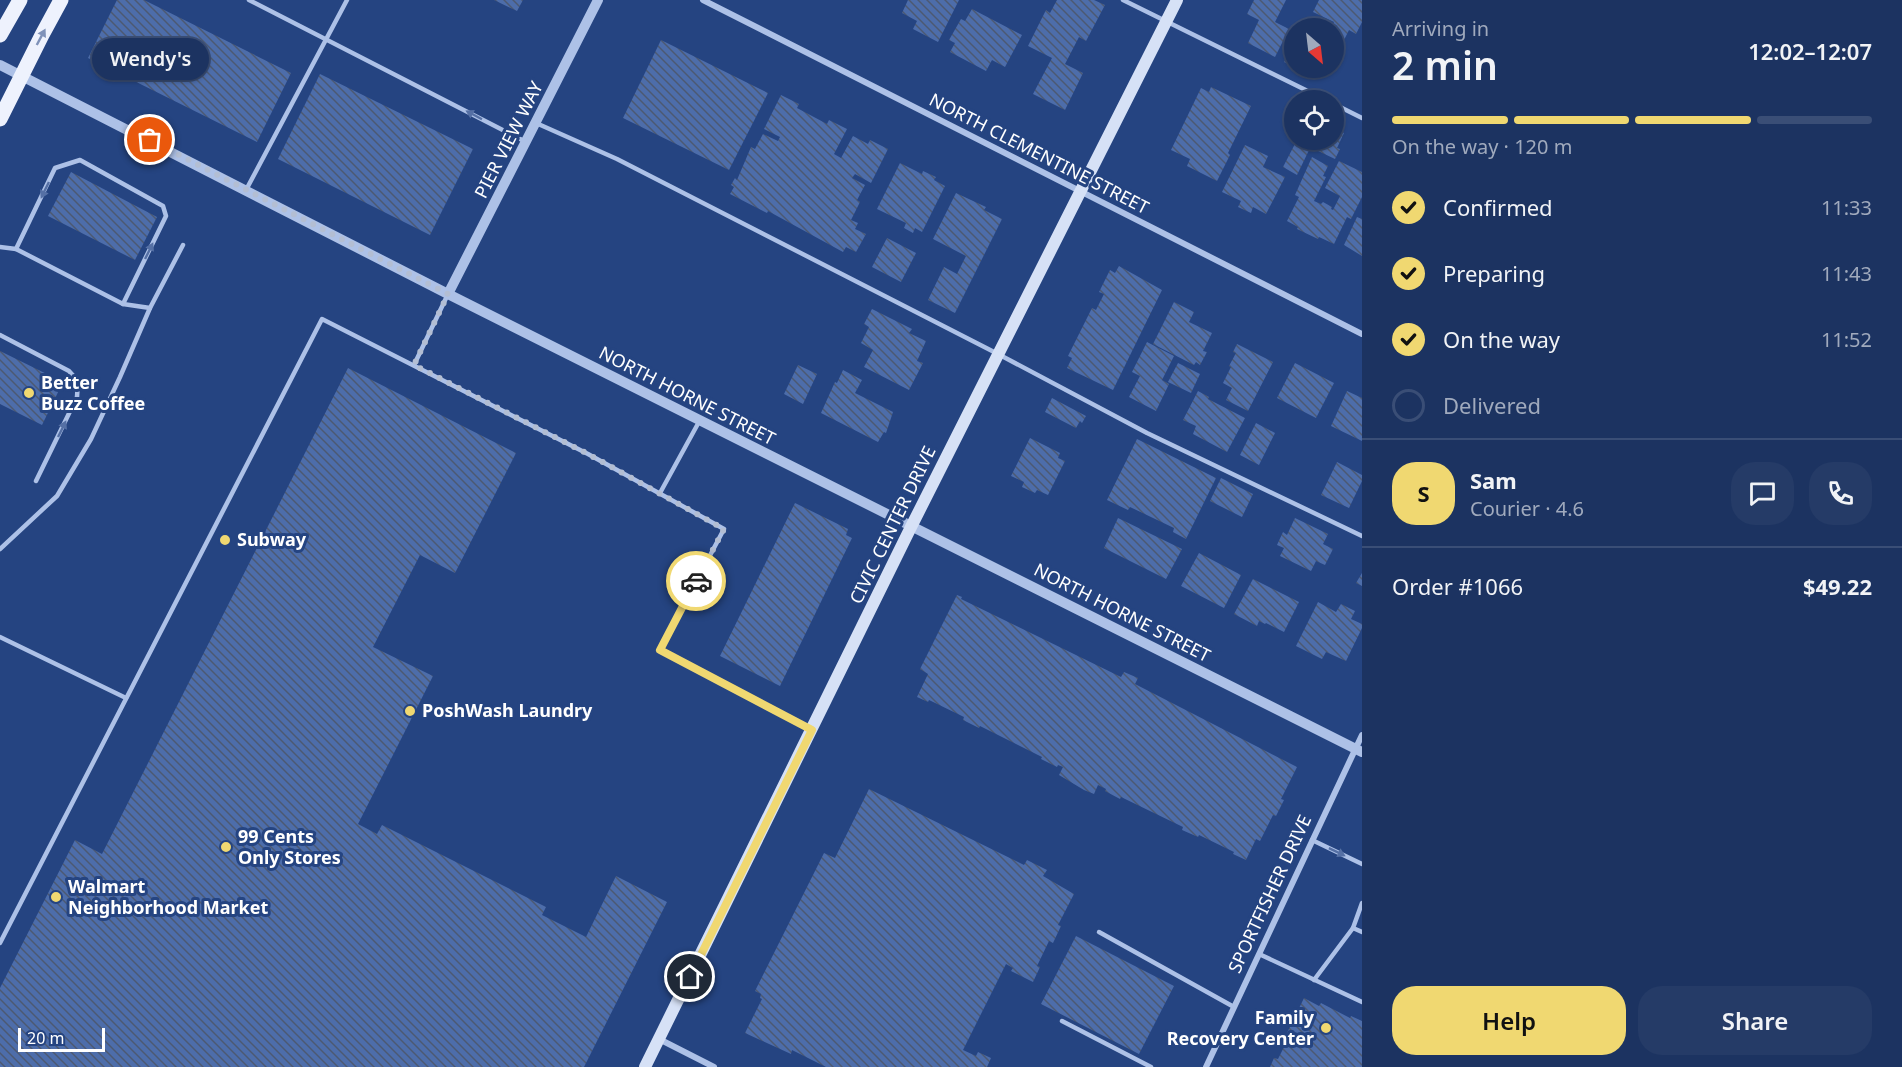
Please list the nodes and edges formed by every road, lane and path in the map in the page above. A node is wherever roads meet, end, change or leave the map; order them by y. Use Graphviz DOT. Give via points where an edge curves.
graph roads {
  1 [pos="20,0"];
  2 [pos="61,0"];
  3 [pos="249,0"];
  4 [pos="347,0"];
  5 [pos="598,0"];
  6 [pos="703,0"];
  7 [pos="1123,0"];
  8 [pos="1177,0"];
  9 [pos="1167,20"];
  10 [pos="0,34"];
  11 [pos="328,39"];
  12 [pos="0,65"];
  13 [pos="22,75"];
  14 [pos="1306,90"];
  15 [pos="1344,109"];
  16 [pos="1362,118"];
  17 [pos="0,119"];
  18 [pos="536,123"];
  19 [pos="526,142"];
  20 [pos="246,190"];
  21 [pos="1080,192"];
  22 [pos="183,245"];
  23 [pos="0,247"];
  24 [pos="16,249"];
  25 [pos="448,294"];
  26 [pos="123,304"];
  27 [pos="150,308"];
  28 [pos="1362,334"];
  29 [pos="0,335"];
  30 [pos="998,354"];
  31 [pos="414,365"];
  32 [pos="700,420"];
  33 [pos="36,481"];
  34 [pos="660,493"];
  35 [pos="911,527"];
  36 [pos="1362,536"];
  37 [pos="0,549"];
  38 [pos="0,637"];
  39 [pos="126,698"];
  40 [pos="812,730"];
  41 [pos="1362,735"];
  42 [pos="1358,750"];
  43 [pos="1312,840"];
  44 [pos="1362,864"];
  45 [pos="1362,903"];
  46 [pos="1353,928"];
  47 [pos="1099,932"];
  48 [pos="1362,932"];
  49 [pos="0,943"];
  50 [pos="1259,954"];
  51 [pos="1314,980"];
  52 [pos="1362,1002"];
  53 [pos="1234,1007"];
  54 [pos="1062,1021"];
  55 [pos="659,1039"];
  56 [pos="645,1067"];
  57 [pos="714,1067"];
  58 [pos="1151,1067"];
  59 [pos="1206,1067"];
  1 -- 10 [label="main road"];
  13 -- 2 [label="main road, one-way"];
  3 -- 11 [label="lane"];
  4 -- 11 [label="lane"];
  5 -- 18 [label="street, PIER VIEW WAY"];
  6 -- 21 [label="street, NORTH CLEMENTINE STREET"];
  7 -- 9 [label="lane"];
  8 -- 9 [label="main road, CIVIC CENTER DRIVE"];
  9 -- 14 [label="lane"];
  9 -- 21 [label="main road, CIVIC CENTER DRIVE"];
  19 -- 11 [label="lane, one-way"];
  11 -- 20 [label="lane"];
  12 -- 13 [label="street, NORTH HORNE STREET"];
  13 -- 17 [label="main road"];
  13 -- 20 [label="street, NORTH HORNE STREET"];
  15 -- 16 [label="lane"];
  18 -- 19 [label="street, PIER VIEW WAY"];
  18 -- 30 [label="lane" via="617,159"];
  19 -- 25 [label="street, PIER VIEW WAY"];
  20 -- 25 [label="street, NORTH HORNE STREET"];
  21 -- 28 [label="street, NORTH CLEMENTINE STREET"];
  21 -- 30 [label="main road, CIVIC CENTER DRIVE"];
  22 -- 27 [label="lane"];
  23 -- 24 [label="lane"];
  24 -- 26 [label="lane"];
  26 -- 24 [label="lane, one-way" via="166,216 163,206 80,160 55,168"];
  25 -- 31 [label="lane"];
  25 -- 32 [label="street, NORTH HORNE STREET"];
  26 -- 27 [label="lane"];
  27 -- 37 [label="lane" via="91,440 57,496"];
  33 -- 29 [label="lane, one-way" via="77,397 78,381 69,371"];
  30 -- 35 [label="main road, CIVIC CENTER DRIVE"];
  30 -- 36 [label="lane" via="1147,433"];
  31 -- 34 [label="lane"];
  31 -- 39 [label="lane" via="322,319"];
  32 -- 34 [label="lane"];
  32 -- 35 [label="street, NORTH HORNE STREET"];
  34 -- 40 [label="lane" via="724,529 660,650"];
  35 -- 40 [label="main road, CIVIC CENTER DRIVE"];
  35 -- 42 [label="street, NORTH HORNE STREET"];
  38 -- 39 [label="lane"];
  39 -- 49 [label="lane"];
  40 -- 55 [label="main road, CIVIC CENTER DRIVE"];
  41 -- 42 [label="street, SPORTFISHER DRIVE"];
  42 -- 43 [label="street, SPORTFISHER DRIVE"];
  43 -- 44 [label="lane, one-way"];
  43 -- 50 [label="street, SPORTFISHER DRIVE"];
  45 -- 46 [label="lane"];
  46 -- 48 [label="lane"];
  46 -- 51 [label="lane"];
  47 -- 53 [label="lane"];
  50 -- 51 [label="lane"];
  50 -- 53 [label="street, SPORTFISHER DRIVE"];
  51 -- 52 [label="lane"];
  53 -- 59 [label="street, SPORTFISHER DRIVE"];
  54 -- 58 [label="lane"];
  55 -- 56 [label="main road, CIVIC CENTER DRIVE"];
  55 -- 57 [label="street"];
}
